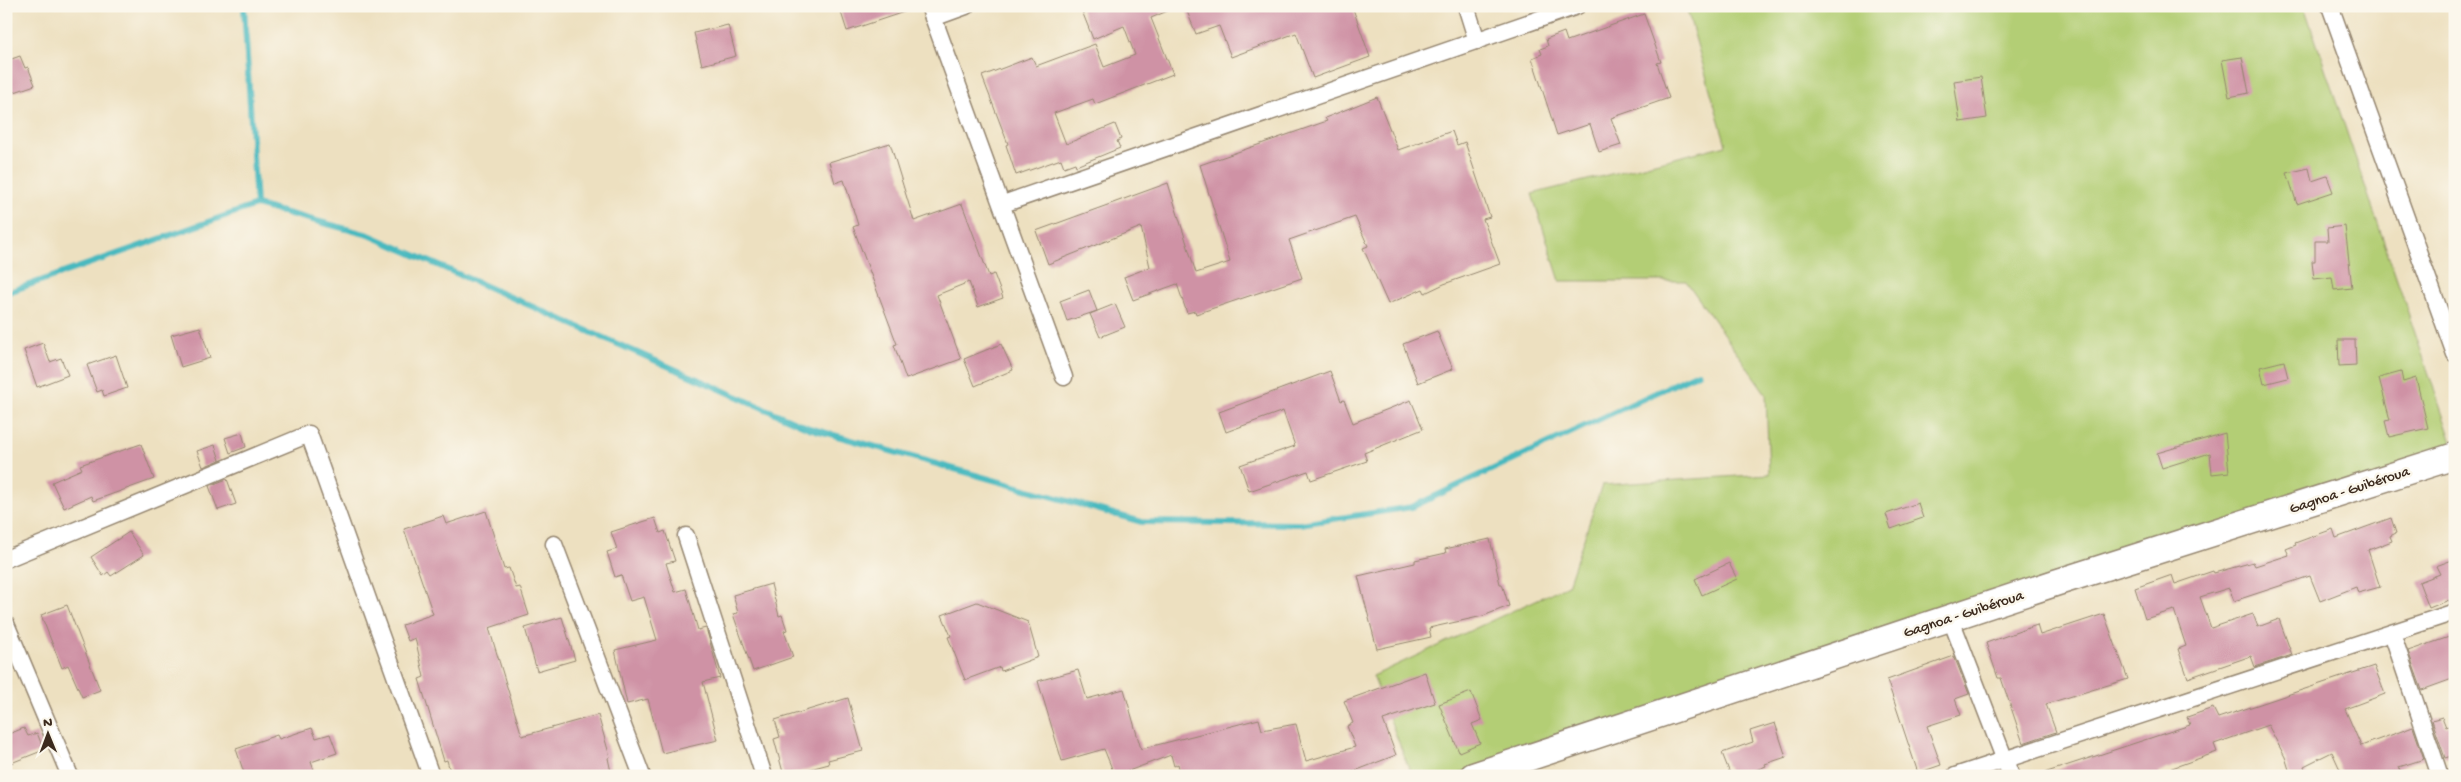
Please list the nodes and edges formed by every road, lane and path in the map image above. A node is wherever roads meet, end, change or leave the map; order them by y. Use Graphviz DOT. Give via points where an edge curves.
graph roads {
  1 [pos="966,6"];
  2 [pos="1466,6"];
  3 [pos="1577,6"];
  4 [pos="2330,6"];
  5 [pos="931,12"];
  6 [pos="1477,41"];
  7 [pos="1002,204"];
  8 [pos="2455,354"];
  9 [pos="1064,378"];
  10 [pos="2455,456"];
  11 [pos="686,536"];
  12 [pos="554,544"];
  13 [pos="6,559"];
  14 [pos="2455,612"];
  15 [pos="1950,617"];
  16 [pos="6,624"];
  17 [pos="2392,633"];
  18 [pos="2005,759"];
  19 [pos="70,776"];
  20 [pos="431,776"];
  21 [pos="642,776"];
  22 [pos="764,776"];
  23 [pos="1473,776"];
  24 [pos="1955,776"];
  25 [pos="2012,776"];
  26 [pos="2440,776"];
  1 -- 5 [label="street"];
  2 -- 6 [label="street"];
  3 -- 6 [label="street"];
  4 -- 8 [label="street"];
  5 -- 7 [label="street"];
  6 -- 7 [label="street"];
  7 -- 9 [label="street"];
  10 -- 15 [label="main road, Gagnoa - Guibéroua"];
  11 -- 22 [label="street"];
  12 -- 21 [label="street"];
  13 -- 20 [label="street" via="309,434"];
  14 -- 17 [label="street"];
  15 -- 18 [label="street"];
  15 -- 23 [label="main road, Gagnoa - Guibéroua"];
  16 -- 19 [label="street"];
  17 -- 18 [label="street"];
  17 -- 26 [label="street"];
  18 -- 24 [label="street"];
  18 -- 25 [label="street"];
}
